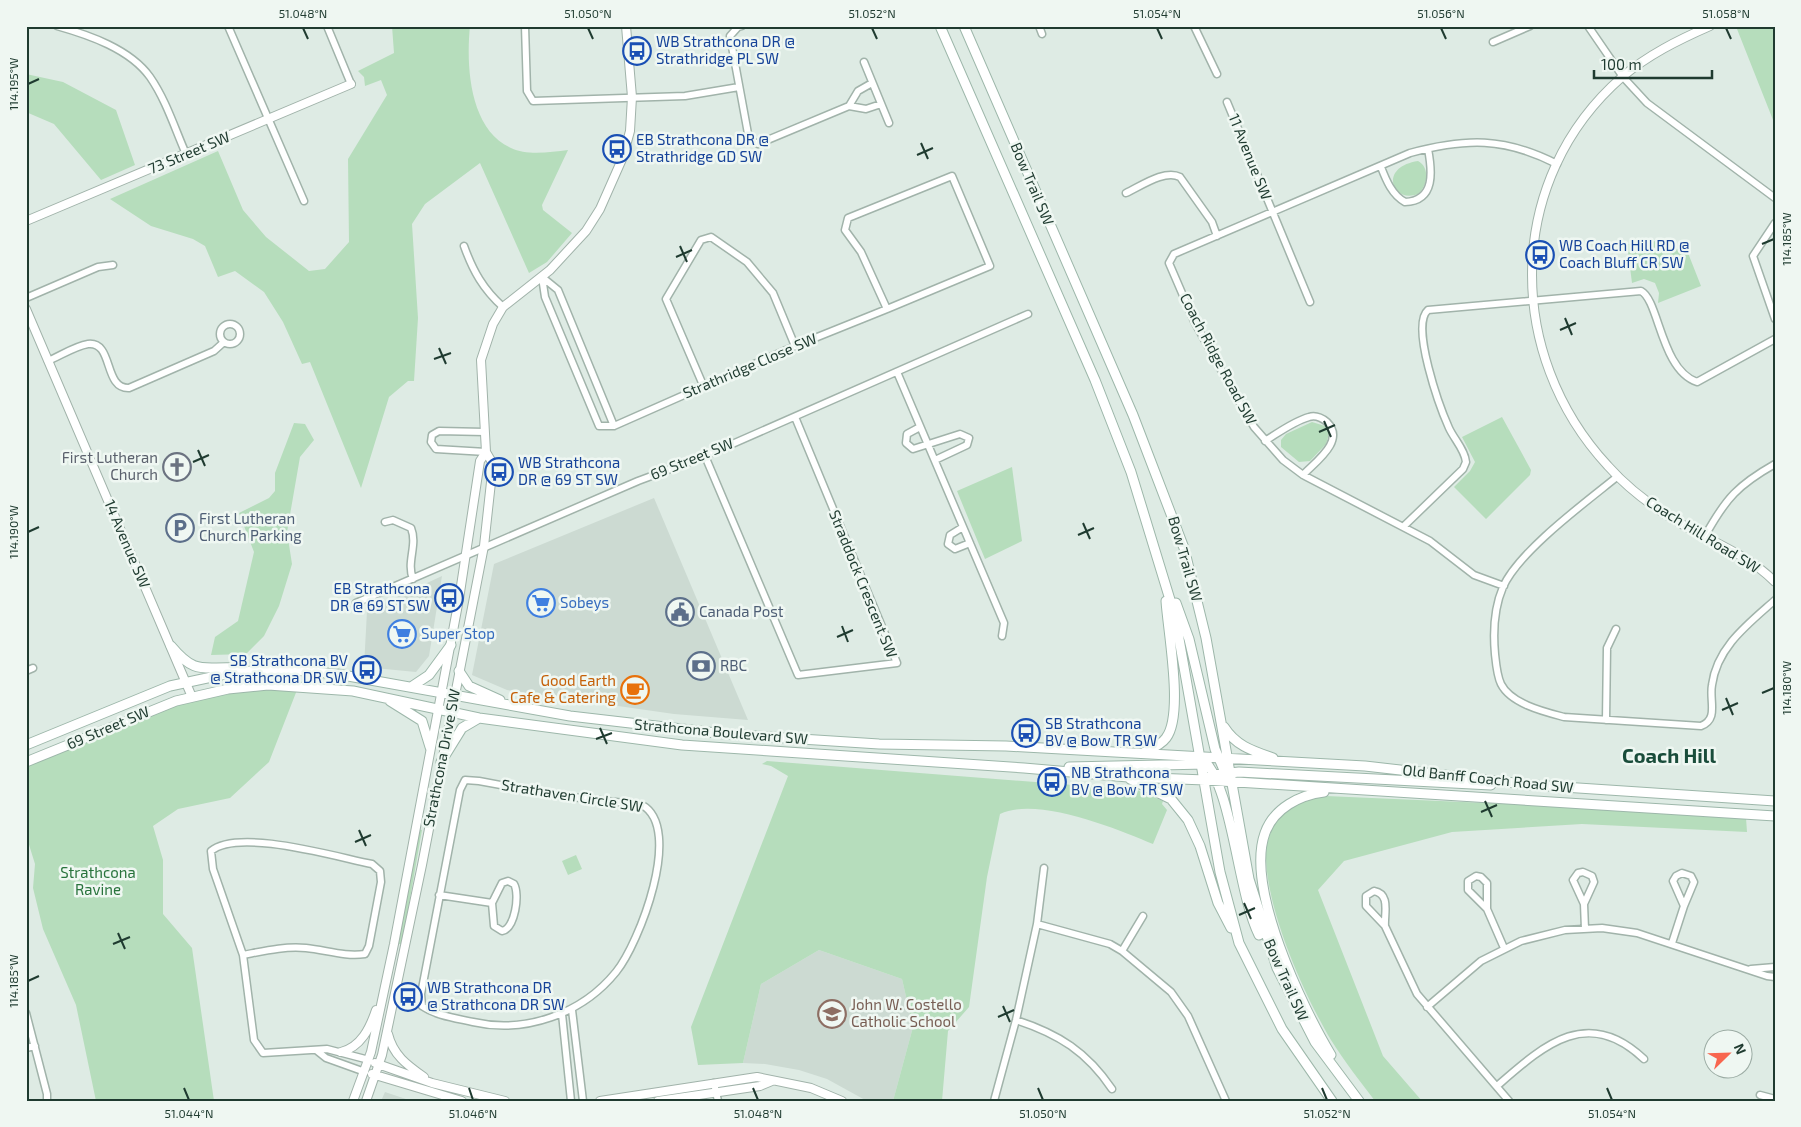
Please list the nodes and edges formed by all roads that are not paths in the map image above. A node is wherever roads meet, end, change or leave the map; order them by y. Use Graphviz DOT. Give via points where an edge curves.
graph roads {
  1 [pos="57,26"];
  2 [pos="228,26"];
  3 [pos="327,26"];
  4 [pos="525,26"];
  5 [pos="626,26"];
  6 [pos="742,26"];
  7 [pos="940,26"];
  8 [pos="964,26"];
  9 [pos="1039,26"];
  10 [pos="1194,26"];
  11 [pos="1530,26"];
  12 [pos="1588,26"];
  13 [pos="1710,26"];
  14 [pos="79,29"];
  15 [pos="1042,34"];
  16 [pos="1493,42"];
  17 [pos="864,62"];
  18 [pos="1217,74"];
  19 [pos="1623,77"];
  20 [pos="872,83"];
  21 [pos="351,84"];
  22 [pos="739,87"];
  23 [pos="632,97"];
  24 [pos="1226,102"];
  25 [pos="881,104"];
  26 [pos="849,106"];
  27 [pos="268,120"];
  28 [pos="889,123"];
  29 [pos="1428,148"];
  30 [pos="186,154"];
  31 [pos="1557,164"];
  32 [pos="1381,167"];
  33 [pos="1126,193"];
  34 [pos="1775,198"];
  35 [pos="304,201"];
  36 [pos="1272,213"];
  37 [pos="26,221"];
  38 [pos="1775,223"];
  39 [pos="1217,236"];
  40 [pos="464,246"];
  41 [pos="113,265"];
  42 [pos="542,277"];
  43 [pos="26,298"];
  44 [pos="1532,300"];
  45 [pos="1310,302"];
  46 [pos="503,307"];
  47 [pos="26,309"];
  48 [pos="887,309"];
  49 [pos="1028,314"];
  50 [pos="1775,319"];
  51 [pos="1775,339"];
  52 [pos="224,342"];
  53 [pos="795,346"];
  54 [pos="48,361"];
  55 [pos="898,372"];
  56 [pos="703,385"];
  57 [pos="795,417"];
  58 [pos="614,426"];
  59 [pos="920,427"];
  60 [pos="485,432"];
  61 [pos="1265,441"];
  62 [pos="928,444"];
  63 [pos="486,452"];
  64 [pos="705,456"];
  65 [pos="935,460"];
  66 [pos="1775,464"];
  67 [pos="1303,475"];
  68 [pos="1618,476"];
  69 [pos="385,522"];
  70 [pos="1404,526"];
  71 [pos="963,527"];
  72 [pos="1705,536"];
  73 [pos="970,543"];
  74 [pos="484,546"];
  75 [pos="466,557"];
  76 [pos="413,579"];
  77 [pos="1165,580"];
  78 [pos="1775,582"];
  79 [pos="1504,586"];
  80 [pos="1775,600"];
  81 [pos="356,603"];
  82 [pos="1616,630"];
  83 [pos="1002,636"];
  84 [pos="451,645"];
  85 [pos="171,646"];
  86 [pos="252,670"];
  87 [pos="459,671"];
  88 [pos="186,682"];
  89 [pos="411,687"];
  90 [pos="441,693"];
  91 [pos="192,696"];
  92 [pos="454,696"];
  93 [pos="384,697"];
  94 [pos="519,707"];
  95 [pos="438,708"];
  96 [pos="451,710"];
  97 [pos="479,718"];
  98 [pos="1606,720"];
  99 [pos="1221,722"];
  100 [pos="26,745"];
  101 [pos="430,747"];
  102 [pos="1143,753"];
  103 [pos="1222,760"];
  104 [pos="1282,760"];
  105 [pos="26,762"];
  106 [pos="442,762"];
  107 [pos="1204,762"];
  108 [pos="1024,768"];
  109 [pos="1229,776"];
  110 [pos="1128,778"];
  111 [pos="1211,778"];
  112 [pos="1534,785"];
  113 [pos="1340,789"];
  114 [pos="1775,801"];
  115 [pos="1775,817"];
  116 [pos="1044,868"];
  117 [pos="439,895"];
  118 [pos="492,903"];
  119 [pos="1584,904"];
  120 [pos="1684,906"];
  121 [pos="1487,909"];
  122 [pos="1143,916"];
  123 [pos="1037,924"];
  124 [pos="1385,926"];
  125 [pos="1584,929"];
  126 [pos="1239,943"];
  127 [pos="1672,943"];
  128 [pos="1504,948"];
  129 [pos="1122,951"];
  130 [pos="243,955"];
  131 [pos="1775,967"];
  132 [pos="1277,968"];
  133 [pos="1746,969"];
  134 [pos="1775,977"];
  135 [pos="385,982"];
  136 [pos="1426,1007"];
  137 [pos="572,1010"];
  138 [pos="26,1013"];
  139 [pos="562,1014"];
  140 [pos="1016,1020"];
  141 [pos="388,1031"];
  142 [pos="35,1046"];
  143 [pos="26,1048"];
  144 [pos="316,1050"];
  145 [pos="341,1052"];
  146 [pos="1644,1059"];
  147 [pos="369,1060"];
  148 [pos="380,1064"];
  149 [pos="366,1072"];
  150 [pos="376,1075"];
  151 [pos="772,1081"];
  152 [pos="432,1083"];
  153 [pos="714,1083"];
  154 [pos="1496,1086"];
  155 [pos="1112,1089"];
  156 [pos="716,1092"];
  157 [pos="1760,1094"];
  158 [pos="1356,1097"];
  159 [pos="1775,1099"];
  160 [pos="47,1101"];
  161 [pos="353,1101"];
  162 [pos="366,1101"];
  163 [pos="462,1101"];
  164 [pos="505,1101"];
  165 [pos="571,1101"];
  166 [pos="583,1101"];
  167 [pos="600,1101"];
  168 [pos="658,1101"];
  169 [pos="718,1101"];
  170 [pos="842,1101"];
  171 [pos="994,1101"];
  172 [pos="1226,1101"];
  173 [pos="1332,1101"];
  174 [pos="1509,1101"];
  1 -- 14 [label="street"];
  2 -- 27 [label="street"];
  3 -- 21 [label="street"];
  4 -- 23 [label="street" via="527,92 533,101"];
  5 -- 23 [label="street, Strathcona Drive SW"];
  6 -- 22 [label="street" via="730,36"];
  7 -- 77 [label="main road, Bow Trail SW" via="1113,422"];
  8 -- 99 [label="main road, Bow Trail SW" via="1161,483 1191,574"];
  9 -- 15 [label="street"];
  10 -- 18 [label="street"];
  11 -- 16 [label="street"];
  12 -- 19 [label="street"];
  13 -- 19 [label="street, Coach Hill Road SW" via="1666,46"];
  14 -- 30 [label="street" via="119,51 150,76"];
  17 -- 20 [label="street"];
  19 -- 31 [label="street, Coach Hill Road SW" via="1582,120"];
  19 -- 34 [label="street" via="1661,115"];
  20 -- 25 [label="street"];
  20 -- 26 [label="street" via="858,91"];
  21 -- 27 [label="street, 73 Street SW"];
  22 -- 23 [label="street" via="685,96"];
  22 -- 26 [label="street" via="749,139 758,144"];
  23 -- 42 [label="street, Strathcona Drive SW" via="630,131 614,182 586,230"];
  24 -- 36 [label="street, 11 Avenue SW"];
  25 -- 26 [label="street" via="866,109"];
  25 -- 28 [label="street"];
  27 -- 30 [label="street, 73 Street SW"];
  27 -- 35 [label="street"];
  29 -- 31 [label="street, Coach Ridge Road SW" via="1460,142 1497,144 1529,151"];
  29 -- 32 [label="street, Coach Ridge Road SW"];
  29 -- 32 [label="street" via="1431,182 1419,200 1405,202 1400,199"];
  30 -- 37 [label="street, 73 Street SW"];
  31 -- 44 [label="street, Coach Hill Road SW" via="1536,227 1531,268"];
  32 -- 36 [label="street, Coach Ridge Road SW"];
  33 -- 39 [label="street" via="1167,175 1176,175 1212,222"];
  36 -- 39 [label="street, Coach Ridge Road SW"];
  36 -- 45 [label="street, 11 Avenue SW"];
  38 -- 50 [label="street" via="1753,256"];
  39 -- 61 [label="street, Coach Ridge Road SW" via="1174,254 1169,263 1194,321"];
  40 -- 46 [label="street" via="473,271 487,292"];
  41 -- 43 [label="street" via="98,267"];
  42 -- 46 [label="street, Strathcona Drive SW"];
  42 -- 58 [label="street" via="558,290"];
  42 -- 58 [label="street" via="545,297 599,426"];
  44 -- 51 [label="street" via="1644,292 1668,352 1685,376 1697,382"];
  44 -- 68 [label="street, Coach Hill Road SW" via="1543,354 1556,388 1575,423"];
  44 -- 70 [label="street" via="1431,309 1423,316 1433,384 1466,462 1463,469"];
  46 -- 60 [label="street, Strathcona Drive SW" via="493,324 481,360"];
  47 -- 54 [label="street, 14 Avenue SW"];
  48 -- 48 [label="street, Strathridge Close SW" via="990,266 952,176 848,218 845,230 861,252"];
  48 -- 53 [label="street, Strathridge Close SW"];
  49 -- 55 [label="street, 69 Street SW"];
  52 -- 54 [label="street" via="214,351 129,388 117,384 102,351 93,345"];
  53 -- 56 [label="street, Strathridge Close SW"];
  53 -- 56 [label="street" via="773,293 747,262 710,237 702,240 666,298"];
  54 -- 85 [label="street, 14 Avenue SW"];
  55 -- 57 [label="street, 69 Street SW"];
  55 -- 59 [label="street"];
  56 -- 58 [label="street, Strathridge Close SW"];
  57 -- 64 [label="street, 69 Street SW"];
  57 -- 64 [label="street, Straddock Crescent SW" via="897,663 798,675"];
  59 -- 62 [label="street"];
  59 -- 62 [label="street" via="907,434 906,443 914,449"];
  60 -- 63 [label="street, Strathcona Drive SW"];
  60 -- 63 [label="street" via="439,432 432,435 431,442 436,449"];
  61 -- 67 [label="street, Coach Ridge Road SW"];
  61 -- 67 [label="street" via="1309,417 1325,421 1332,432 1331,446"];
  62 -- 65 [label="street"];
  62 -- 65 [label="street" via="960,434 969,438 967,445"];
  63 -- 74 [label="street, Strathcona Drive SW" via="493,464"];
  63 -- 75 [label="street, Strathcona Drive SW" via="480,461"];
  64 -- 74 [label="street, 69 Street SW"];
  65 -- 71 [label="street"];
  66 -- 72 [label="street" via="1732,494"];
  67 -- 70 [label="street, Coach Ridge Road SW"];
  68 -- 72 [label="street, Coach Hill Road SW" via="1660,510"];
  68 -- 79 [label="street" via="1528,553"];
  69 -- 76 [label="street" via="393,520 411,528 414,537 409,569"];
  70 -- 79 [label="street, Coach Ridge Road SW" via="1430,541 1464,570"];
  71 -- 73 [label="street"];
  71 -- 73 [label="street" via="950,535 948,544 954,549"];
  72 -- 78 [label="street, Coach Hill Road SW" via="1737,552"];
  73 -- 83 [label="street" via="1004,623"];
  74 -- 75 [label="street, 69 Street SW"];
  74 -- 87 [label="street, Strathcona Drive SW"];
  75 -- 76 [label="street, 69 Street SW"];
  75 -- 84 [label="street, Strathcona Drive SW"];
  76 -- 81 [label="street, 69 Street SW"];
  77 -- 102 [label="main road" via="1174,719 1166,738"];
  77 -- 103 [label="main road" via="1182,616"];
  77 -- 107 [label="main road, Bow Trail SW"];
  79 -- 98 [label="street" via="1495,617 1494,647 1499,678 1505,690 1543,711 1564,717"];
  80 -- 98 [label="street" via="1725,649 1711,686 1713,712 1707,723 1700,726"];
  82 -- 98 [label="street" via="1608,648"];
  84 -- 89 [label="main road" via="429,675"];
  84 -- 90 [label="street, Strathcona Drive SW"];
  85 -- 86 [label="main road" via="194,667"];
  85 -- 88 [label="street, 14 Avenue SW"];
  86 -- 88 [label="main road, Strathcona Boulevard SW"];
  86 -- 89 [label="main road, Strathcona Boulevard SW" via="337,674"];
  87 -- 92 [label="street, Strathcona Drive SW"];
  87 -- 94 [label="main road" via="469,686"];
  88 -- 91 [label="street, 14 Avenue SW"];
  88 -- 100 [label="main road, 69 Street SW" via="140,697"];
  89 -- 90 [label="main road, Strathcona Boulevard SW"];
  90 -- 92 [label="main road, Strathcona Boulevard SW"];
  90 -- 95 [label="street, Strathcona Drive SW"];
  91 -- 93 [label="main road, Strathcona Boulevard SW" via="268,685 322,688"];
  91 -- 105 [label="main road, 69 Street SW"];
  92 -- 94 [label="main road, Strathcona Boulevard SW"];
  92 -- 96 [label="street, Strathcona Drive SW"];
  93 -- 95 [label="main road, Strathcona Boulevard SW"];
  93 -- 101 [label="main road" via="422,721"];
  94 -- 102 [label="main road, Strathcona Boulevard SW" via="628,724 766,737"];
  95 -- 96 [label="main road, Strathcona Boulevard SW"];
  95 -- 101 [label="street, Strathcona Drive SW"];
  96 -- 97 [label="main road, Strathcona Boulevard SW"];
  96 -- 106 [label="street, Strathcona Drive SW"];
  97 -- 106 [label="main road" via="462,728"];
  97 -- 108 [label="main road, Strathcona Boulevard SW" via="682,745"];
  99 -- 103 [label="main road, Bow Trail SW"];
  99 -- 104 [label="main road" via="1235,741 1250,751"];
  101 -- 135 [label="street, Strathcona Drive SW"];
  102 -- 107 [label="main road, Strathcona Boulevard SW"];
  103 -- 104 [label="main road, Old Banff Coach Road SW"];
  103 -- 107 [label="main road, Old Banff Coach Road SW"];
  103 -- 109 [label="main road, Bow Trail SW"];
  104 -- 112 [label="main road, Old Banff Coach Road SW"];
  106 -- 141 [label="street, Strathcona Drive SW"];
  107 -- 108 [label="main road"];
  107 -- 111 [label="main road, Bow Trail SW"];
  108 -- 110 [label="main road, Strathcona Boulevard SW"];
  109 -- 111 [label="main road, Old Banff Coach Road SW"];
  109 -- 112 [label="main road"];
  109 -- 113 [label="main road, Old Banff Coach Road SW"];
  109 -- 132 [label="main road, Bow Trail SW" via="1249,879"];
  110 -- 111 [label="main road, Strathcona Boulevard SW"];
  110 -- 126 [label="main road" via="1170,799 1188,820 1218,903"];
  111 -- 126 [label="main road, Bow Trail SW" via="1220,872"];
  111 -- 132 [label="main road" via="1227,814 1245,894 1257,930"];
  112 -- 114 [label="main road, Old Banff Coach Road SW"];
  113 -- 115 [label="main road, Old Banff Coach Road SW"];
  113 -- 158 [label="main road" via="1297,798 1282,810 1265,832 1261,866 1271,916 1287,964 1310,1017"];
  116 -- 123 [label="street"];
  117 -- 118 [label="street"];
  117 -- 137 [label="street, Strathaven Circle SW" via="460,790 465,780 554,795 642,804 651,809 656,822 659,866 634,943 616,972"];
  117 -- 139 [label="street, Strathaven Circle SW" via="421,994 422,1006 439,1014 488,1026 521,1024"];
  118 -- 118 [label="street" via="494,926 502,931 508,929 512,924 514,884 502,883"];
  119 -- 119 [label="street" via="1594,882 1592,876 1583,872 1573,880"];
  119 -- 125 [label="street"];
  120 -- 120 [label="street" via="1694,882 1691,876 1682,873 1673,881"];
  120 -- 127 [label="street"];
  121 -- 121 [label="street" via="1487,883 1482,877 1473,877 1467,884 1468,890"];
  121 -- 128 [label="street"];
  122 -- 129 [label="street"];
  123 -- 129 [label="street" via="1096,938"];
  123 -- 140 [label="street"];
  124 -- 124 [label="street" via="1386,900 1380,892 1372,892 1365,899 1366,906"];
  124 -- 136 [label="street" via="1410,982"];
  125 -- 127 [label="street" via="1628,932"];
  125 -- 128 [label="street" via="1548,933"];
  126 -- 173 [label="main road, Bow Trail SW" via="1282,1029"];
  127 -- 133 [label="street"];
  128 -- 136 [label="street" via="1470,969"];
  129 -- 172 [label="street" via="1172,992 1184,1008"];
  130 -- 130 [label="street" via="210,862 211,851 219,845 264,843 372,864 380,871 381,882 365,954 355,956 305,948 278,948"];
  130 -- 144 [label="street" via="254,1040 259,1049 263,1053"];
  131 -- 133 [label="street"];
  132 -- 158 [label="main road, Bow Trail SW" via="1315,1042"];
  133 -- 134 [label="street"];
  135 -- 145 [label="street" via="368,1029 355,1046"];
  135 -- 147 [label="street, Strathcona Drive SW"];
  136 -- 154 [label="street"];
  137 -- 139 [label="street, Strathaven Circle SW"];
  137 -- 166 [label="street"];
  138 -- 142 [label="street"];
  139 -- 165 [label="street"];
  140 -- 155 [label="street" via="1054,1034 1081,1052 1102,1073"];
  140 -- 171 [label="street"];
  141 -- 148 [label="street, Strathcona Drive SW"];
  141 -- 152 [label="street" via="392,1047 401,1059"];
  142 -- 143 [label="street"];
  142 -- 160 [label="street"];
  144 -- 145 [label="street"];
  144 -- 149 [label="street" via="326,1058"];
  145 -- 147 [label="street"];
  146 -- 154 [label="street" via="1622,1041 1600,1035 1577,1034 1544,1047"];
  147 -- 148 [label="street"];
  147 -- 149 [label="street, Strathcona Drive SW"];
  148 -- 150 [label="street, Strathcona Drive SW"];
  148 -- 152 [label="street"];
  149 -- 150 [label="street"];
  149 -- 161 [label="street, Strathcona Drive SW"];
  150 -- 162 [label="street, Strathcona Drive SW"];
  150 -- 163 [label="street"];
  151 -- 153 [label="street" via="758,1077"];
  151 -- 156 [label="street" via="760,1086"];
  151 -- 170 [label="street" via="811,1088"];
  152 -- 164 [label="street"];
  153 -- 156 [label="street"];
  153 -- 167 [label="street"];
  154 -- 174 [label="street"];
  156 -- 168 [label="street"];
  156 -- 169 [label="street"];
  157 -- 159 [label="street"];
}
